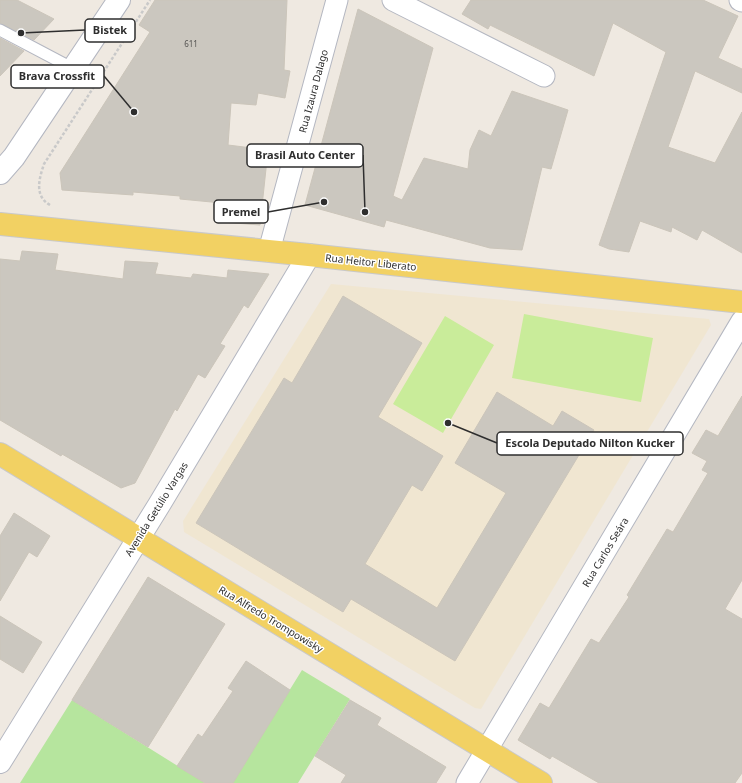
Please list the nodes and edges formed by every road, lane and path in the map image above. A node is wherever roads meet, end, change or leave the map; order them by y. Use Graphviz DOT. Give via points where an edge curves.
graph roads {
  1 [pos="119,0"];
  2 [pos="150,0"];
  3 [pos="337,0"];
  4 [pos="393,0"];
  5 [pos="0,30"];
  6 [pos="72,68"];
  7 [pos="544,76"];
  8 [pos="0,173"];
  9 [pos="54,207"];
  10 [pos="0,224"];
  11 [pos="269,251"];
  12 [pos="310,255"];
  13 [pos="742,302"];
  14 [pos="742,321"];
  15 [pos="0,454"];
  16 [pos="138,539"];
  17 [pos="488,750"];
  18 [pos="0,762"];
  19 [pos="467,783"];
  20 [pos="541,783"];
  1 -- 6 [label="street"];
  2 -- 9 [label="path" via="44,164 39,193 45,202"];
  3 -- 11 [label="street, Rua Izaura Dalago"];
  4 -- 7 [label="street"];
  5 -- 6 [label="lane"];
  6 -- 8 [label="street" via="14,157"];
  10 -- 11 [label="main road, Rua Heitor Liberato"];
  11 -- 12 [label="main road, Rua Heitor Liberato"];
  12 -- 13 [label="main road, Rua Heitor Liberato"];
  12 -- 16 [label="street, Avenida Getúlio Vargas"];
  14 -- 17 [label="street, Rua Carlos Seára"];
  15 -- 16 [label="main road, Rua Alfredo Trompowisky"];
  16 -- 17 [label="main road, Rua Alfredo Trompowisky"];
  16 -- 18 [label="street, Avenida Getúlio Vargas"];
  17 -- 19 [label="street, Rua Carlos Seára"];
  17 -- 20 [label="main road, Rua Alfredo Trompowisky"];
}
